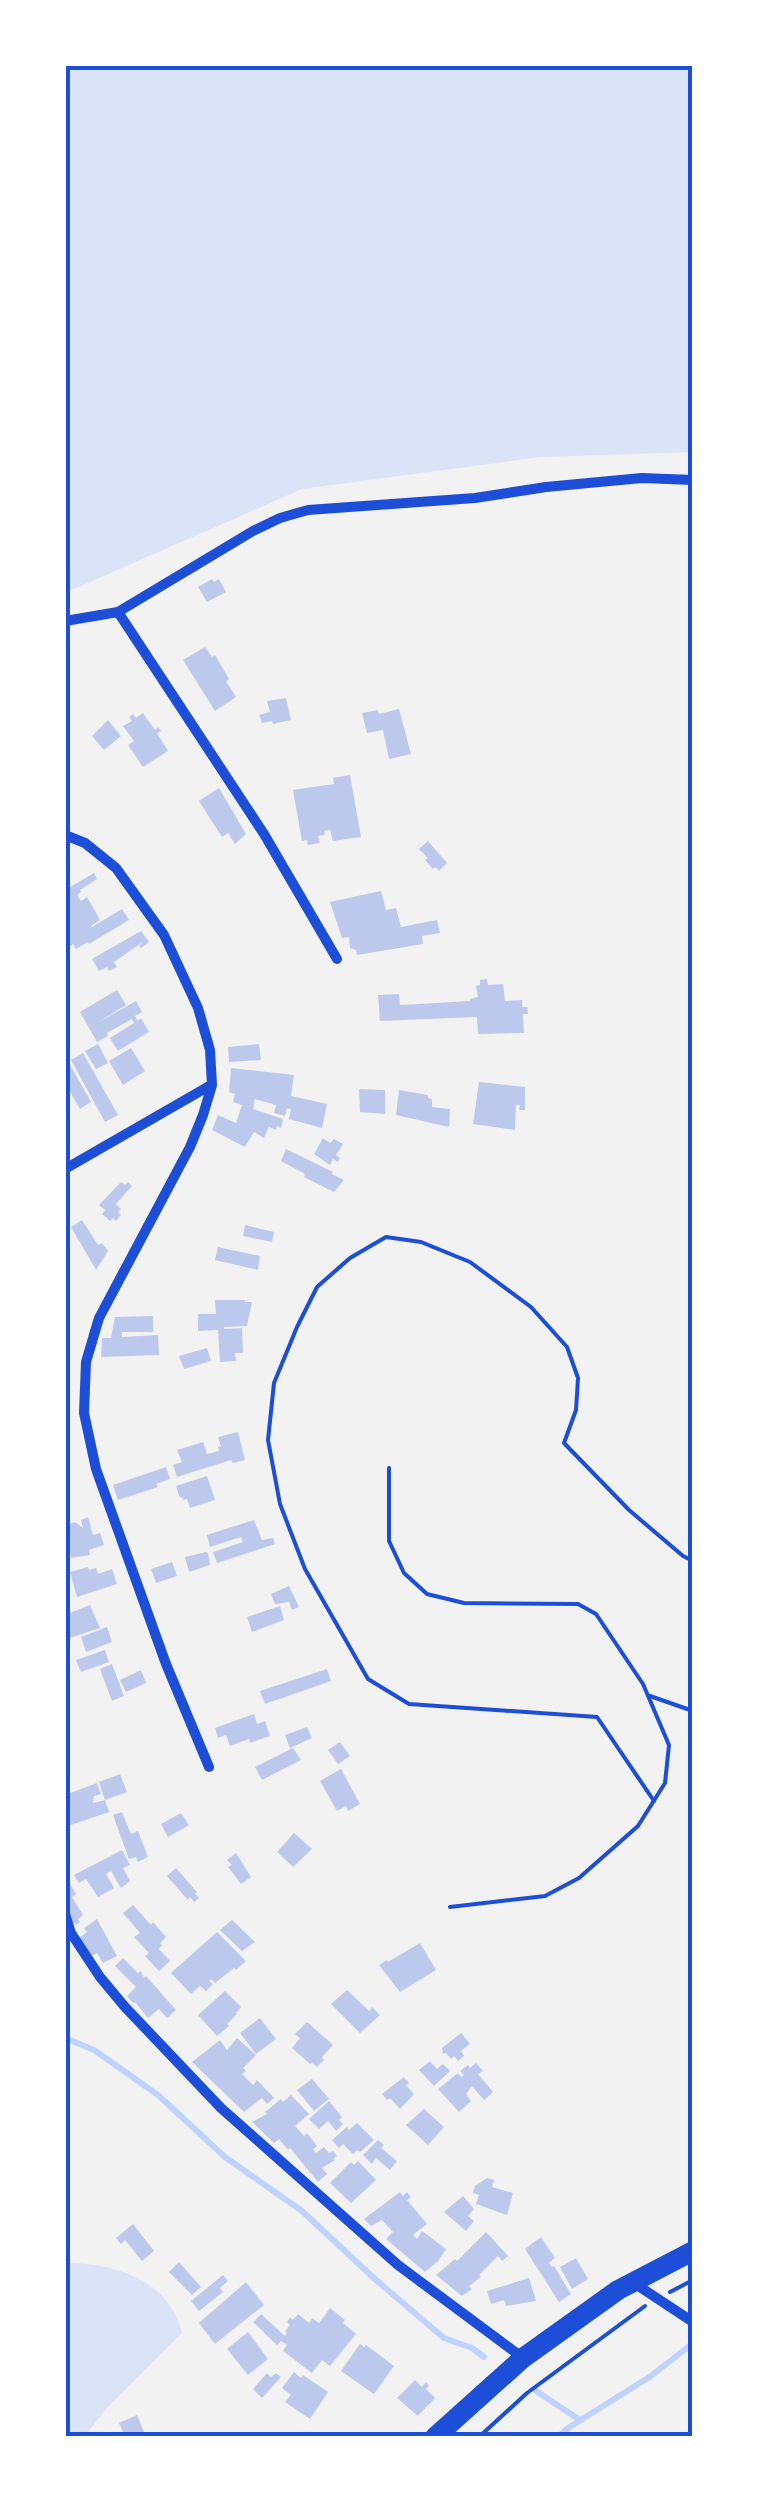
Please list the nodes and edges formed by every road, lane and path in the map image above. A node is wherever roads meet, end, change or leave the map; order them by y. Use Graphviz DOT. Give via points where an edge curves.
graph roads {
  1 [pos="693,480"];
  2 [pos="118,612"];
  3 [pos="65,621"];
  4 [pos="65,835"];
  5 [pos="337,959"];
  6 [pos="212,1085"];
  7 [pos="65,1169"];
  8 [pos="389,1468"];
  9 [pos="693,1561"];
  10 [pos="649,1696"];
  11 [pos="693,1710"];
  12 [pos="209,1767"];
  13 [pos="654,1801"];
  14 [pos="450,1907"];
  15 [pos="65,1914"];
  16 [pos="693,2251"];
  17 [pos="693,2280"];
  18 [pos="633,2283"];
  19 [pos="658,2299"];
  20 [pos="693,2322"];
  21 [pos="522,2358"];
  22 [pos="435,2437"];
  23 [pos="479,2437"];
  1 -- 2 [label="street" via="642,478 308,510 253,531"];
  2 -- 3 [label="street"];
  2 -- 5 [label="street"];
  4 -- 6 [label="street" via="116,868 164,935 198,1008"];
  6 -- 7 [label="street"];
  6 -- 12 [label="street" via="190,1147 99,1318 86,1362 84,1413 96,1469"];
  8 -- 10 [label="path" via="389,1541 404,1573 428,1594 464,1604 578,1604 596,1614"];
  9 -- 13 [label="path" via="628,1510 564,1443 578,1378 567,1348 531,1308 470,1262 421,1242 386,1237 318,1288 274,1383 268,1440 280,1504 304,1569 368,1679 409,1704 597,1718"];
  10 -- 11 [label="path"];
  10 -- 13 [label="path" via="669,1745 665,1783"];
  13 -- 14 [label="path" via="608,1854 545,1896"];
  15 -- 21 [label="street" via="124,2008 221,2108 387,2256"];
  16 -- 18 [label="main road"];
  17 -- 19 [label="path"];
  18 -- 19 [label="street"];
  18 -- 21 [label="main road"];
  19 -- 20 [label="street"];
  19 -- 23 [label="path"];
  21 -- 22 [label="main road"];
}
